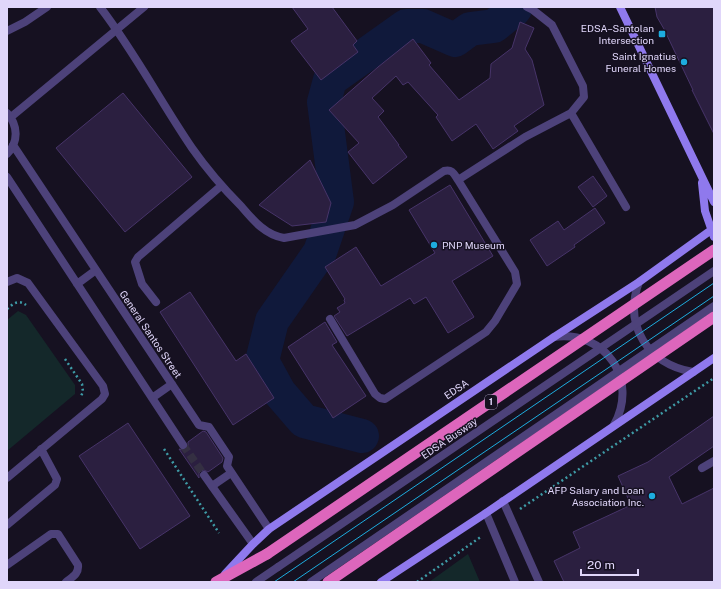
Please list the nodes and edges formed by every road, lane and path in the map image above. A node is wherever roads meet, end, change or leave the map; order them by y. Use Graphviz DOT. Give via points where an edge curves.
graph roads {
  1 [pos="47,7"];
  2 [pos="100,7"];
  3 [pos="144,7"];
  4 [pos="530,8"];
  5 [pos="622,8"];
  6 [pos="117,29"];
  7 [pos="7,31"];
  8 [pos="571,113"];
  9 [pos="9,115"];
  10 [pos="13,145"];
  11 [pos="7,154"];
  12 [pos="702,176"];
  13 [pos="7,177"];
  14 [pos="458,180"];
  15 [pos="221,186"];
  16 [pos="714,202"];
  17 [pos="626,207"];
  18 [pos="713,232"];
  19 [pos="714,250"];
  20 [pos="96,270"];
  21 [pos="714,271"];
  22 [pos="7,282"];
  23 [pos="639,282"];
  24 [pos="77,284"];
  25 [pos="156,302"];
  26 [pos="28,306"];
  27 [pos="714,306"];
  28 [pos="7,309"];
  29 [pos="714,317"];
  30 [pos="330,319"];
  31 [pos="554,337"];
  32 [pos="64,358"];
  33 [pos="714,358"];
  34 [pos="714,365"];
  35 [pos="703,366"];
  36 [pos="693,372"];
  37 [pos="714,378"];
  38 [pos="172,384"];
  39 [pos="152,398"];
  40 [pos="80,400"];
  41 [pos="614,425"];
  42 [pos="183,445"];
  43 [pos="41,449"];
  44 [pos="164,449"];
  45 [pos="714,461"];
  46 [pos="227,467"];
  47 [pos="702,468"];
  48 [pos="204,475"];
  49 [pos="7,478"];
  50 [pos="212,486"];
  51 [pos="503,501"];
  52 [pos="486,513"];
  53 [pos="510,516"];
  54 [pos="7,525"];
  55 [pos="269,529"];
  56 [pos="493,529"];
  57 [pos="219,534"];
  58 [pos="253,544"];
  59 [pos="7,566"];
  60 [pos="218,581"];
  61 [pos="66,582"];
  62 [pos="256,582"];
  63 [pos="311,582"];
  64 [pos="328,582"];
  65 [pos="381,582"];
  66 [pos="416,582"];
  67 [pos="515,582"];
  68 [pos="539,582"];
  1 -- 7 [label="street"];
  2 -- 6 [label="street"];
  3 -- 6 [label="street"];
  4 -- 8 [label="street" via="552,25 583,86 584,97"];
  5 -- 12 [label="main road"];
  6 -- 9 [label="street"];
  6 -- 15 [label="street" via="192,148"];
  8 -- 14 [label="street" via="526,137"];
  8 -- 17 [label="street"];
  9 -- 10 [label="street" via="16,131"];
  10 -- 11 [label="street"];
  10 -- 20 [label="street, General Santos Street"];
  12 -- 16 [label="main road"];
  12 -- 18 [label="main road" via="705,211"];
  13 -- 24 [label="street"];
  14 -- 15 [label="street" via="453,171 444,171 393,205 355,225 284,238 273,236 258,224"];
  14 -- 30 [label="street" via="515,272 516,284 486,332 385,399 375,394"];
  15 -- 25 [label="street" via="135,262 142,284"];
  18 -- 23 [label="main road, EDSA / 1"];
  19 -- 60 [label="highway, EDSA / 1, bridge" via="267,554"];
  20 -- 24 [label="street"];
  20 -- 38 [label="street, General Santos Street"];
  21 -- 62 [label="street, EDSA Busway, bridge"];
  22 -- 43 [label="street" via="17,278 28,283 103,386 106,394"];
  23 -- 31 [label="main road, EDSA / 1"];
  23 -- 36 [label="street" via="634,308 643,341 661,361"];
  24 -- 39 [label="street"];
  26 -- 28 [label="path" via="22,302 14,303"];
  27 -- 63 [label="street, bridge"];
  29 -- 64 [label="highway, bridge"];
  31 -- 41 [label="street" via="570,336 585,339 599,346 610,357 618,370 623,392 622,406"];
  31 -- 55 [label="main road, EDSA / 1"];
  32 -- 40 [label="path" via="82,384"];
  33 -- 35 [label="main road"];
  34 -- 35 [label="main road"];
  35 -- 36 [label="main road"];
  36 -- 41 [label="main road"];
  37 -- 53 [label="path"];
  38 -- 39 [label="street"];
  38 -- 46 [label="street, General Santos Street" via="201,428 209,427 229,457"];
  39 -- 42 [label="street"];
  41 -- 51 [label="main road"];
  43 -- 49 [label="street"];
  43 -- 54 [label="street" via="57,479 55,485"];
  44 -- 57 [label="path"];
  45 -- 47 [label="street"];
  46 -- 50 [label="street"];
  46 -- 55 [label="street, General Santos Street"];
  48 -- 50 [label="street"];
  50 -- 58 [label="street"];
  51 -- 52 [label="main road"];
  51 -- 53 [label="street"];
  52 -- 56 [label="street"];
  52 -- 65 [label="main road"];
  53 -- 68 [label="street"];
  55 -- 58 [label="main road, EDSA / 1"];
  56 -- 66 [label="path"];
  56 -- 67 [label="street"];
  58 -- 60 [label="main road, EDSA / 1"];
  59 -- 61 [label="street" via="51,534 58,534 79,570"];
}
